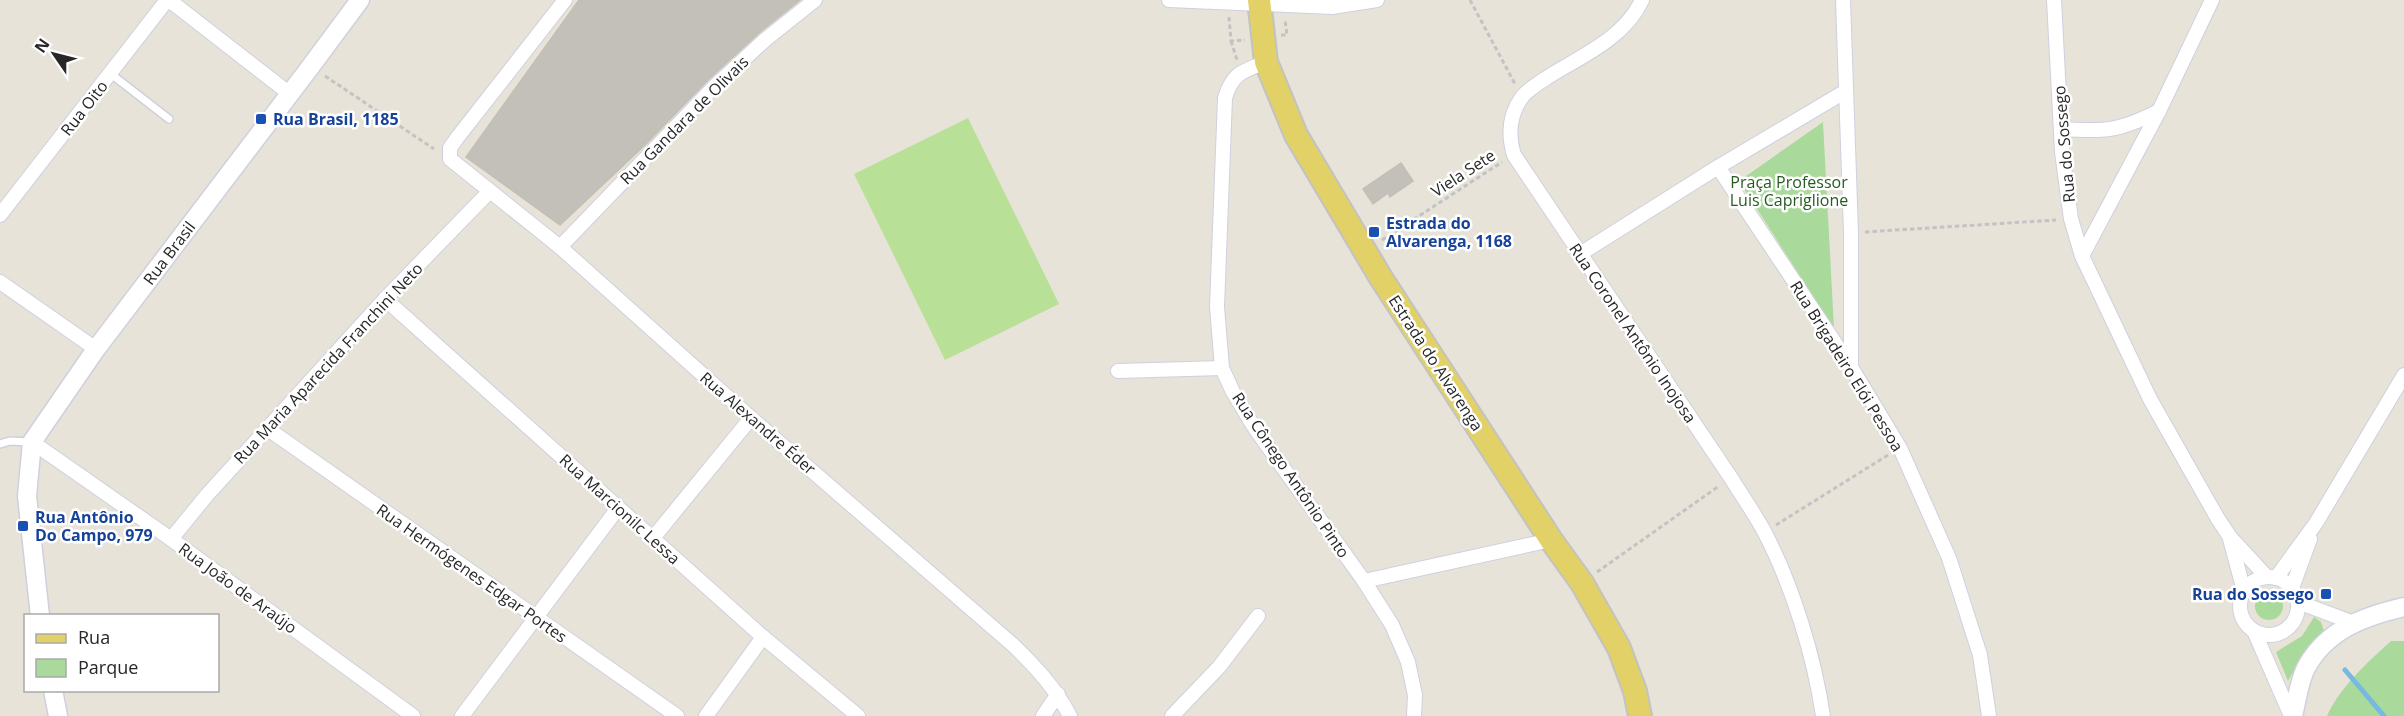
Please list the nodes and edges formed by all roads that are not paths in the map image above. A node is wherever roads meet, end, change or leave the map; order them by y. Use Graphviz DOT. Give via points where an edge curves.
graph roads {
  1 [pos="168,0"];
  2 [pos="360,0"];
  3 [pos="565,0"];
  4 [pos="815,0"];
  5 [pos="1169,0"];
  6 [pos="1377,0"];
  7 [pos="1642,0"];
  8 [pos="1843,0"];
  9 [pos="2054,0"];
  10 [pos="2212,0"];
  11 [pos="1259,2"];
  12 [pos="1266,62"];
  13 [pos="111,74"];
  14 [pos="1846,91"];
  15 [pos="290,94"];
  16 [pos="2159,111"];
  17 [pos="169,119"];
  18 [pos="2062,129"];
  19 [pos="1718,167"];
  20 [pos="490,190"];
  21 [pos="0,215"];
  22 [pos="560,247"];
  23 [pos="1580,254"];
  24 [pos="2082,256"];
  25 [pos="0,282"];
  26 [pos="385,299"];
  27 [pos="96,349"];
  28 [pos="1851,367"];
  29 [pos="1222,368"];
  30 [pos="1118,372"];
  31 [pos="2404,375"];
  32 [pos="751,418"];
  33 [pos="267,429"];
  34 [pos="32,442"];
  35 [pos="0,444"];
  36 [pos="618,508"];
  37 [pos="2316,523"];
  38 [pos="2229,537"];
  39 [pos="653,538"];
  40 [pos="171,539"];
  41 [pos="1551,540"];
  42 [pos="2272,577"];
  43 [pos="1364,581"];
  44 [pos="2292,588"];
  45 [pos="2244,591"];
  46 [pos="2298,602"];
  47 [pos="2404,607"];
  48 [pos="40,614"];
  49 [pos="1258,616"];
  50 [pos="535,619"];
  51 [pos="2351,622"];
  52 [pos="2254,631"];
  53 [pos="763,637"];
  54 [pos="53,692"];
  55 [pos="1058,694"];
  56 [pos="58,716"];
  57 [pos="413,716"];
  58 [pos="462,716"];
  59 [pos="677,716"];
  60 [pos="706,716"];
  61 [pos="858,716"];
  62 [pos="1043,716"];
  63 [pos="1070,716"];
  64 [pos="1172,716"];
  65 [pos="1414,716"];
  66 [pos="1640,716"];
  67 [pos="1822,716"];
  68 [pos="1989,716"];
  69 [pos="2292,716"];
  1 -- 13 [label="street, Rua Oito"];
  1 -- 15 [label="street"];
  2 -- 15 [label="street, Rua Brasil"];
  3 -- 20 [label="street, Rua Alexandre Éder" via="450,148 450,159"];
  4 -- 22 [label="street, Rua Gandara de Olivais" via="714,87"];
  5 -- 11 [label="street"];
  6 -- 11 [label="street" via="1332,7"];
  7 -- 23 [label="street, Rua Coronel Antônio Inojosa" via="1626,25 1606,42 1522,97 1511,120 1509,139 1514,155"];
  8 -- 14 [label="street"];
  9 -- 18 [label="street, Rua do Sossego"];
  10 -- 16 [label="street"];
  11 -- 12 [label="main road, Estrada do Alvarenga"];
  12 -- 29 [label="street, Rua Cônego Antônio Pinto" via="1235,77 1225,98 1217,307"];
  12 -- 41 [label="main road, Estrada do Alvarenga" via="1296,135 1364,250"];
  13 -- 17 [label="lane"];
  13 -- 21 [label="street, Rua Oito"];
  14 -- 19 [label="street"];
  14 -- 28 [label="street"];
  15 -- 27 [label="street, Rua Brasil"];
  16 -- 18 [label="street" via="2117,129"];
  16 -- 24 [label="street"];
  18 -- 24 [label="street, Rua do Sossego" via="2071,219"];
  19 -- 23 [label="street"];
  19 -- 28 [label="street, Rua Brigadeiro Elói Pessoa"];
  20 -- 22 [label="street, Rua Alexandre Éder"];
  20 -- 26 [label="street, Rua Maria Aparecida Franchini Neto"];
  22 -- 32 [label="street, Rua Alexandre Éder"];
  23 -- 67 [label="street, Rua Coronel Antônio Inojosa" via="1765,533 1798,613"];
  24 -- 38 [label="street, Rua do Sossego" via="2150,399"];
  25 -- 27 [label="street"];
  26 -- 33 [label="street, Rua Maria Aparecida Franchini Neto"];
  26 -- 36 [label="street, Rua Marcionilc Lessa"];
  27 -- 34 [label="street, Rua Brasil"];
  28 -- 68 [label="street, Rua Brigadeiro Elói Pessoa" via="1900,448 1949,558 1980,655"];
  29 -- 30 [label="street"];
  29 -- 43 [label="street, Rua Cônego Antônio Pinto" via="1254,428"];
  31 -- 37 [label="street"];
  32 -- 39 [label="street"];
  32 -- 55 [label="street, Rua Alexandre Éder" via="1013,645"];
  33 -- 40 [label="street, Rua Maria Aparecida Franchini Neto"];
  33 -- 50 [label="street, Rua Hermógenes Edgar Portes"];
  34 -- 35 [label="lane"];
  34 -- 40 [label="street, Rua João de Araújo"];
  34 -- 48 [label="street" via="27,496"];
  36 -- 39 [label="street, Rua Marcionilc Lessa"];
  36 -- 50 [label="street"];
  37 -- 42 [label="street"];
  37 -- 44 [label="street"];
  38 -- 42 [label="street, Rua do Sossego"];
  38 -- 45 [label="street, Rua do Sossego"];
  39 -- 53 [label="street, Rua Marcionilc Lessa"];
  40 -- 57 [label="street, Rua João de Araújo"];
  41 -- 43 [label="street"];
  41 -- 66 [label="main road, Estrada do Alvarenga" via="1582,583 1619,648"];
  42 -- 44 [label="street"];
  42 -- 45 [label="street" via="2250,584"];
  43 -- 65 [label="street, Rua Cônego Antônio Pinto" via="1392,625 1408,662 1415,695"];
  44 -- 46 [label="street"];
  45 -- 52 [label="street" via="2240,609"];
  46 -- 51 [label="street"];
  46 -- 52 [label="street" via="2298,613 2285,631 2264,635"];
  47 -- 51 [label="street"];
  49 -- 64 [label="street" via="1220,668"];
  50 -- 58 [label="street"];
  50 -- 59 [label="street, Rua Hermógenes Edgar Portes"];
  51 -- 69 [label="street" via="2306,667"];
  52 -- 69 [label="street"];
  53 -- 60 [label="street"];
  53 -- 61 [label="street, Rua Marcionilc Lessa"];
  54 -- 56 [label="street"];
  55 -- 62 [label="street"];
  55 -- 63 [label="street, Rua Alexandre Éder"];
}
